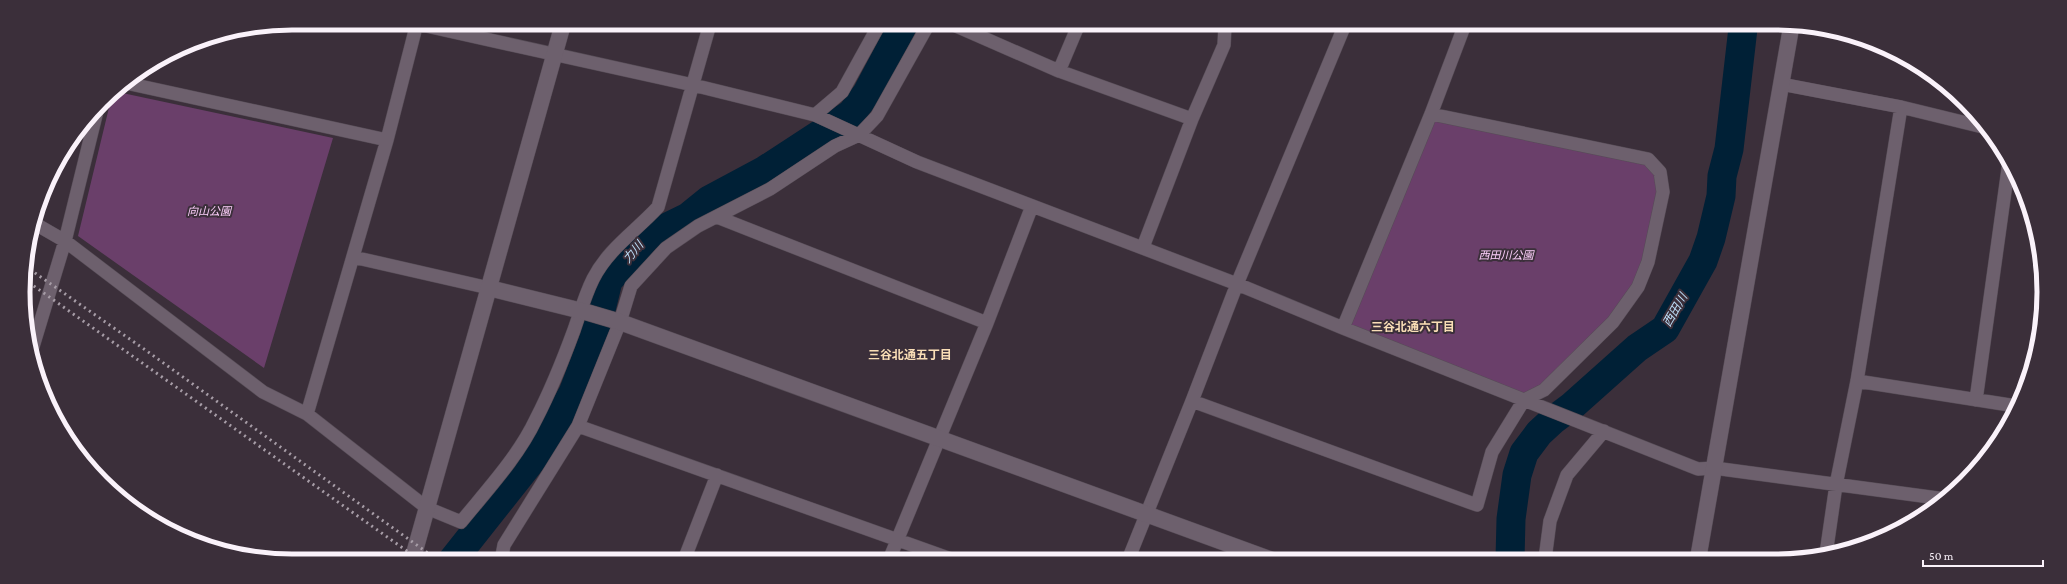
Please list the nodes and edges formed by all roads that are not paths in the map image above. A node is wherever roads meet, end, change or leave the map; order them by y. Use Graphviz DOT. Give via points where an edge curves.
graph roads {
  1 [pos="414,30"];
  2 [pos="443,30"];
  3 [pos="561,30"];
  4 [pos="708,30"];
  5 [pos="875,30"];
  6 [pos="925,30"];
  7 [pos="965,30"];
  8 [pos="1076,30"];
  9 [pos="1225,30"];
  10 [pos="1342,30"];
  11 [pos="1463,30"];
  12 [pos="1790,31"];
  13 [pos="554,55"];
  14 [pos="1059,71"];
  15 [pos="132,84"];
  16 [pos="1781,84"];
  17 [pos="693,85"];
  18 [pos="1901,107"];
  19 [pos="1431,114"];
  20 [pos="818,116"];
  21 [pos="95,119"];
  22 [pos="1192,119"];
  23 [pos="1977,126"];
  24 [pos="855,133"];
  25 [pos="387,140"];
  26 [pos="2008,172"];
  27 [pos="1032,206"];
  28 [pos="718,217"];
  29 [pos="39,226"];
  30 [pos="66,241"];
  31 [pos="1143,247"];
  32 [pos="353,257"];
  33 [pos="1237,284"];
  34 [pos="489,288"];
  35 [pos="584,311"];
  36 [pos="620,322"];
  37 [pos="987,323"];
  38 [pos="1343,328"];
  39 [pos="35,341"];
  40 [pos="1857,381"];
  41 [pos="1976,400"];
  42 [pos="1192,401"];
  43 [pos="1529,402"];
  44 [pos="2011,405"];
  45 [pos="307,414"];
  46 [pos="578,426"];
  47 [pos="1606,432"];
  48 [pos="939,439"];
  49 [pos="1714,468"];
  50 [pos="717,475"];
  51 [pos="1836,485"];
  52 [pos="1937,498"];
  53 [pos="427,508"];
  54 [pos="1146,514"];
  55 [pos="897,539"];
  56 [pos="1827,549"];
  57 [pos="414,554"];
  58 [pos="502,554"];
  59 [pos="686,554"];
  60 [pos="891,554"];
  61 [pos="938,554"];
  62 [pos="1130,554"];
  63 [pos="1256,554"];
  64 [pos="1546,554"];
  65 [pos="1699,554"];
  1 -- 25 [label="street"];
  2 -- 13 [label="street"];
  3 -- 13 [label="street"];
  4 -- 17 [label="street"];
  5 -- 20 [label="street" via="842,92"];
  6 -- 24 [label="street" via="877,116"];
  7 -- 14 [label="street"];
  8 -- 14 [label="street"];
  9 -- 22 [label="street" via="1224,45"];
  10 -- 33 [label="street"];
  11 -- 19 [label="street"];
  12 -- 16 [label="street"];
  13 -- 17 [label="street"];
  13 -- 34 [label="street"];
  14 -- 22 [label="street"];
  15 -- 25 [label="street"];
  16 -- 18 [label="street"];
  16 -- 49 [label="street"];
  17 -- 20 [label="street"];
  17 -- 35 [label="street" via="658,208 626,236 608,257 593,278"];
  18 -- 23 [label="street"];
  18 -- 40 [label="street"];
  19 -- 38 [label="street"];
  19 -- 43 [label="street" via="1648,159 1660,172 1663,192 1648,262 1638,287 1613,322"];
  20 -- 24 [label="street"];
  21 -- 30 [label="street"];
  22 -- 31 [label="street"];
  24 -- 27 [label="street" via="917,162"];
  24 -- 28 [label="street" via="770,189"];
  25 -- 32 [label="street"];
  26 -- 41 [label="street"];
  27 -- 31 [label="street"];
  27 -- 37 [label="street"];
  28 -- 36 [label="street" via="698,226 666,248 631,286"];
  28 -- 37 [label="street"];
  29 -- 30 [label="street"];
  30 -- 39 [label="street"];
  30 -- 45 [label="street" via="263,392"];
  31 -- 33 [label="street"];
  32 -- 34 [label="street"];
  32 -- 45 [label="street"];
  33 -- 38 [label="street"];
  33 -- 42 [label="street"];
  34 -- 35 [label="street"];
  34 -- 53 [label="street"];
  35 -- 36 [label="street"];
  35 -- 53 [label="street" via="536,421 510,461 461,522"];
  36 -- 46 [label="street"];
  36 -- 48 [label="street"];
  37 -- 48 [label="street"];
  38 -- 43 [label="street"];
  40 -- 41 [label="street"];
  40 -- 51 [label="street"];
  41 -- 44 [label="street"];
  42 -- 43 [label="street" via="1477,505 1492,452"];
  42 -- 54 [label="street"];
  43 -- 47 [label="street"];
  45 -- 53 [label="street"];
  46 -- 50 [label="street"];
  46 -- 58 [label="street" via="504,545"];
  47 -- 49 [label="street" via="1698,469"];
  47 -- 64 [label="street" via="1567,476 1550,521"];
  48 -- 54 [label="street"];
  48 -- 55 [label="street"];
  49 -- 51 [label="street"];
  49 -- 65 [label="street"];
  50 -- 55 [label="street"];
  50 -- 59 [label="street"];
  51 -- 52 [label="street"];
  51 -- 56 [label="street"];
  53 -- 57 [label="street"];
  54 -- 62 [label="street"];
  54 -- 63 [label="street"];
  55 -- 60 [label="street"];
  55 -- 61 [label="street"];
}
